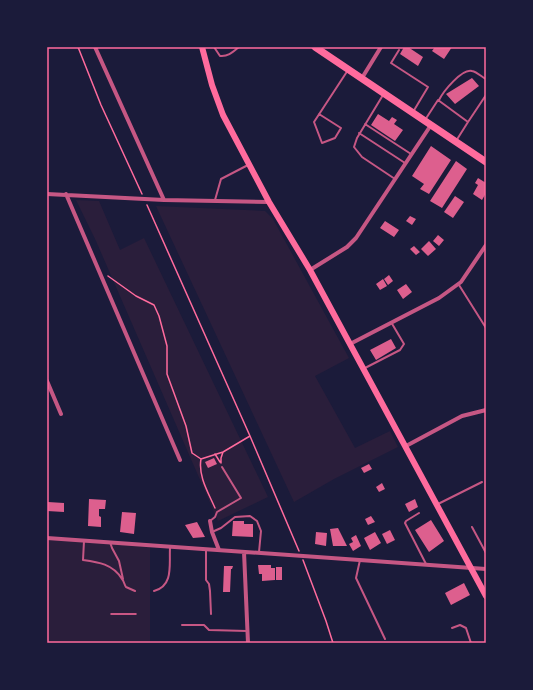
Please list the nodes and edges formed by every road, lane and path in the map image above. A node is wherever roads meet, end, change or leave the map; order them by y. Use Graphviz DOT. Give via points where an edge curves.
graph roads {
  1 [pos="78,47"];
  2 [pos="96,47"];
  3 [pos="202,47"];
  4 [pos="214,47"];
  5 [pos="239,47"];
  6 [pos="315,47"];
  7 [pos="381,47"];
  8 [pos="399,50"];
  9 [pos="349,70"];
  10 [pos="362,78"];
  11 [pos="486,79"];
  12 [pos="384,94"];
  13 [pos="486,95"];
  14 [pos="438,100"];
  15 [pos="412,113"];
  16 [pos="319,114"];
  17 [pos="468,122"];
  18 [pos="428,123"];
  19 [pos="365,124"];
  20 [pos="359,133"];
  21 [pos="456,142"];
  22 [pos="412,155"];
  23 [pos="486,162"];
  24 [pos="249,164"];
  25 [pos="406,164"];
  26 [pos="395,179"];
  27 [pos="138,188"];
  28 [pos="47,194"];
  29 [pos="66,194"];
  30 [pos="164,200"];
  31 [pos="214,201"];
  32 [pos="269,202"];
  33 [pos="148,208"];
  34 [pos="486,245"];
  35 [pos="310,270"];
  36 [pos="106,275"];
  37 [pos="458,284"];
  38 [pos="391,322"];
  39 [pos="486,328"];
  40 [pos="350,344"];
  41 [pos="364,369"];
  42 [pos="47,381"];
  43 [pos="486,410"];
  44 [pos="61,414"];
  45 [pos="250,436"];
  46 [pos="406,446"];
  47 [pos="223,452"];
  48 [pos="215,454"];
  49 [pos="201,459"];
  50 [pos="180,460"];
  51 [pos="222,465"];
  52 [pos="482,482"];
  53 [pos="437,505"];
  54 [pos="217,512"];
  55 [pos="419,513"];
  56 [pos="210,521"];
  57 [pos="472,528"];
  58 [pos="212,532"];
  59 [pos="47,538"];
  60 [pos="85,540"];
  61 [pos="110,542"];
  62 [pos="170,546"];
  63 [pos="206,549"];
  64 [pos="298,549"];
  65 [pos="219,550"];
  66 [pos="244,552"];
  67 [pos="259,553"];
  68 [pos="486,553"];
  69 [pos="360,560"];
  70 [pos="304,564"];
  71 [pos="426,565"];
  72 [pos="470,568"];
  73 [pos="486,569"];
  74 [pos="123,580"];
  75 [pos="135,591"];
  76 [pos="154,591"];
  77 [pos="486,596"];
  78 [pos="111,614"];
  79 [pos="136,614"];
  80 [pos="211,614"];
  81 [pos="182,625"];
  82 [pos="452,628"];
  83 [pos="247,631"];
  84 [pos="385,639"];
  85 [pos="248,643"];
  86 [pos="333,643"];
  87 [pos="471,643"];
  1 -- 27 [label="path"];
  2 -- 30 [label="street"];
  3 -- 24 [label="main road" via="223,114"];
  4 -- 5 [label="lane" via="220,56 225,57"];
  6 -- 9 [label="highway"];
  7 -- 10 [label="street"];
  8 -- 15 [label="lane" via="391,63 428,87"];
  9 -- 10 [label="highway"];
  9 -- 16 [label="lane"];
  10 -- 12 [label="highway"];
  11 -- 14 [label="lane" via="474,71 466,71 444,90"];
  12 -- 15 [label="highway"];
  12 -- 19 [label="lane"];
  13 -- 17 [label="lane"];
  14 -- 17 [label="lane"];
  14 -- 18 [label="lane"];
  15 -- 18 [label="highway"];
  16 -- 16 [label="lane" via="314,122 322,143 335,138 341,128"];
  17 -- 21 [label="lane"];
  18 -- 21 [label="highway"];
  18 -- 22 [label="street"];
  19 -- 20 [label="lane"];
  19 -- 22 [label="lane"];
  20 -- 25 [label="lane"];
  20 -- 26 [label="lane" via="354,147 356,151"];
  21 -- 23 [label="highway"];
  22 -- 25 [label="street"];
  24 -- 31 [label="lane" via="221,179"];
  24 -- 32 [label="main road"];
  25 -- 26 [label="street"];
  26 -- 35 [label="street" via="352,243"];
  28 -- 29 [label="street"];
  29 -- 30 [label="street"];
  29 -- 50 [label="street"];
  30 -- 31 [label="street"];
  31 -- 32 [label="street"];
  32 -- 35 [label="main road"];
  33 -- 45 [label="path"];
  34 -- 37 [label="street"];
  35 -- 40 [label="main road"];
  36 -- 49 [label="path" via="154,305 167,346 167,374 186,426 192,453"];
  37 -- 38 [label="street" via="439,298"];
  37 -- 39 [label="lane"];
  38 -- 40 [label="street"];
  38 -- 41 [label="lane" via="404,344 403,347"];
  40 -- 41 [label="main road"];
  41 -- 46 [label="main road"];
  42 -- 44 [label="street"];
  43 -- 46 [label="street" via="462,416"];
  45 -- 47 [label="path"];
  45 -- 64 [label="path"];
  46 -- 53 [label="main road"];
  47 -- 48 [label="path"];
  47 -- 51 [label="path"];
  48 -- 49 [label="path"];
  48 -- 51 [label="path"];
  49 -- 54 [label="path" via="201,475"];
  51 -- 54 [label="lane" via="241,498"];
  52 -- 53 [label="lane"];
  53 -- 72 [label="main road"];
  54 -- 56 [label="lane"];
  55 -- 71 [label="lane" via="404,523"];
  56 -- 58 [label="street"];
  57 -- 68 [label="lane"];
  58 -- 65 [label="street"];
  58 -- 67 [label="lane" via="235,517 250,516 257,521 261,531"];
  59 -- 60 [label="street"];
  60 -- 61 [label="street"];
  60 -- 74 [label="lane" via="83,560 108,566"];
  61 -- 62 [label="street"];
  61 -- 74 [label="lane" via="119,561"];
  62 -- 63 [label="street"];
  62 -- 76 [label="lane" via="167,582 162,588"];
  63 -- 65 [label="street"];
  63 -- 80 [label="lane" via="206,580 209,584"];
  65 -- 66 [label="street"];
  66 -- 67 [label="street"];
  66 -- 83 [label="street"];
  67 -- 69 [label="street"];
  69 -- 71 [label="street"];
  69 -- 84 [label="lane" via="356,578"];
  70 -- 86 [label="path"];
  71 -- 72 [label="street"];
  72 -- 73 [label="street"];
  72 -- 77 [label="main road"];
  74 -- 75 [label="lane" via="126,587"];
  78 -- 79 [label="path"];
  81 -- 83 [label="lane" via="204,626 209,630"];
  82 -- 87 [label="lane" via="460,625 466,628"];
  83 -- 85 [label="street"];
}
